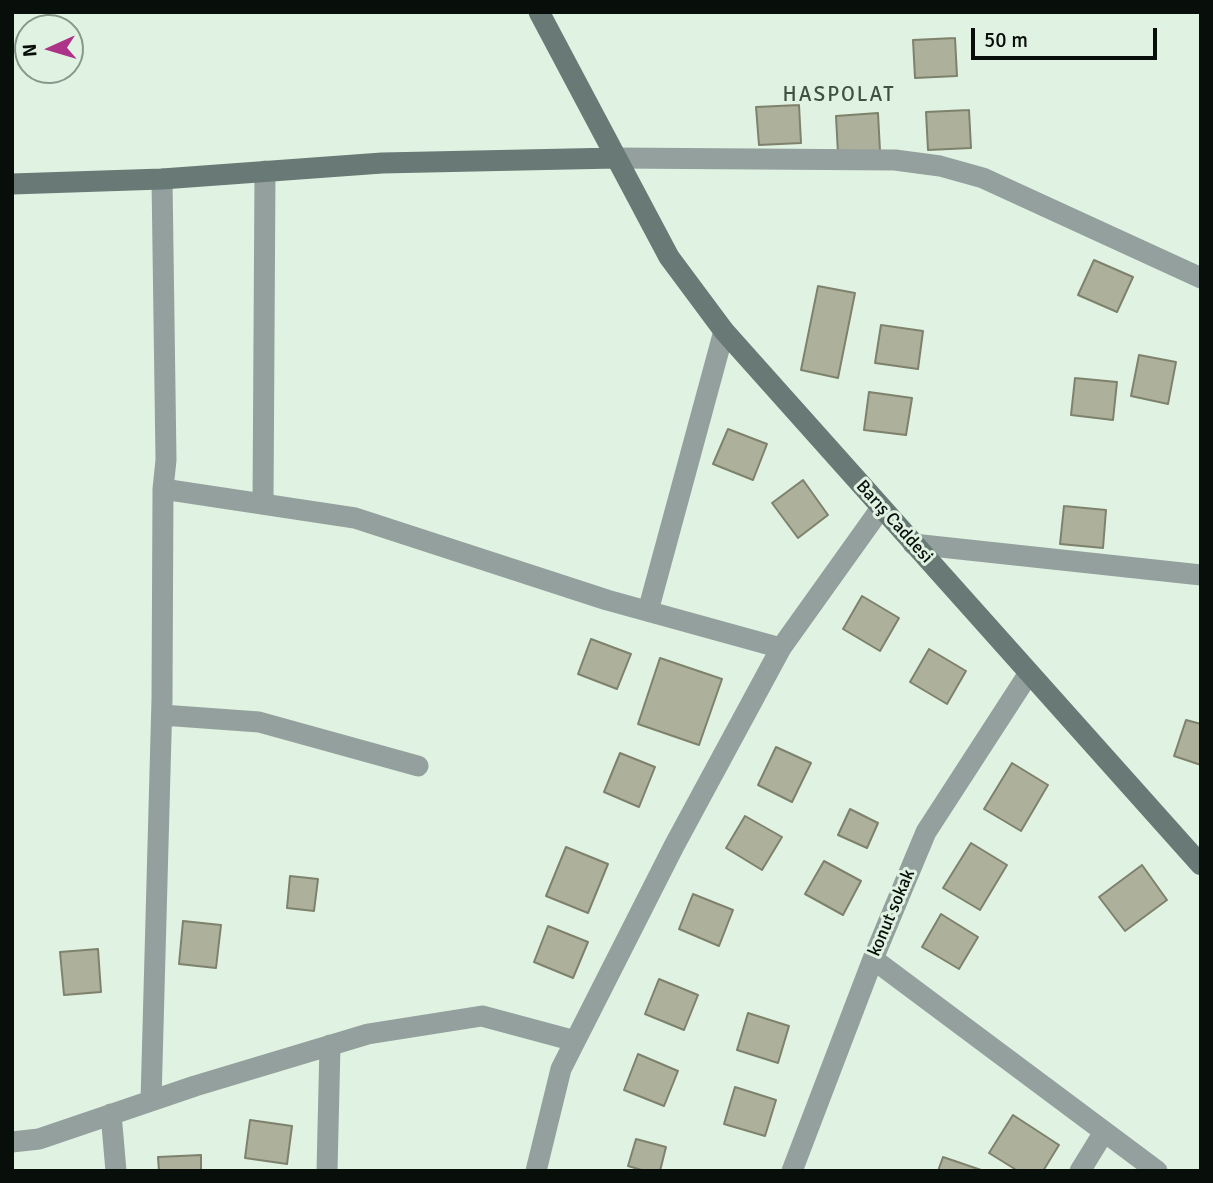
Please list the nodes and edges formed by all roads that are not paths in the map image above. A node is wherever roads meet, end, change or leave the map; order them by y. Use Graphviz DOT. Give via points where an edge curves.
graph roads {
  1 [pos="539,12"];
  2 [pos="616,158"];
  3 [pos="265,171"];
  4 [pos="162,179"];
  5 [pos="12,184"];
  6 [pos="1201,278"];
  7 [pos="724,331"];
  8 [pos="163,489"];
  9 [pos="263,504"];
  10 [pos="881,508"];
  11 [pos="913,544"];
  12 [pos="1201,575"];
  13 [pos="648,611"];
  14 [pos="782,648"];
  15 [pos="1029,673"];
  16 [pos="162,715"];
  17 [pos="418,766"];
  18 [pos="1201,865"];
  19 [pos="873,959"];
  20 [pos="575,1041"];
  21 [pos="330,1045"];
  22 [pos="151,1101"];
  23 [pos="111,1114"];
  24 [pos="1104,1132"];
  25 [pos="12,1142"];
  26 [pos="116,1171"];
  27 [pos="327,1171"];
  28 [pos="536,1171"];
  29 [pos="792,1171"];
  30 [pos="1080,1171"];
  31 [pos="1157,1171"];
  1 -- 2 [label="street, Barış Caddesi"];
  2 -- 3 [label="street" via="382,163"];
  2 -- 6 [label="street" via="895,160 940,166 983,178"];
  2 -- 7 [label="street, Barış Caddesi" via="669,257"];
  3 -- 4 [label="street"];
  3 -- 9 [label="street"];
  4 -- 5 [label="street"];
  4 -- 8 [label="street"];
  7 -- 10 [label="street, Barış Caddesi"];
  7 -- 13 [label="street"];
  8 -- 9 [label="street"];
  8 -- 16 [label="street"];
  9 -- 13 [label="street" via="355,518"];
  10 -- 11 [label="street, Barış Caddesi"];
  10 -- 14 [label="street"];
  11 -- 12 [label="street"];
  11 -- 15 [label="street, Barış Caddesi"];
  13 -- 14 [label="street"];
  14 -- 20 [label="street"];
  15 -- 18 [label="street, Barış Caddesi"];
  15 -- 19 [label="street, konut sokak" via="926,832"];
  16 -- 17 [label="street" via="260,722"];
  16 -- 22 [label="street"];
  19 -- 24 [label="street"];
  19 -- 29 [label="street, konut sokak"];
  20 -- 21 [label="street" via="482,1016 368,1034"];
  20 -- 28 [label="street" via="561,1069"];
  21 -- 22 [label="street"];
  21 -- 27 [label="street"];
  22 -- 23 [label="street"];
  23 -- 25 [label="street" via="40,1139"];
  23 -- 26 [label="street"];
  24 -- 30 [label="street"];
  24 -- 31 [label="street"];
}
